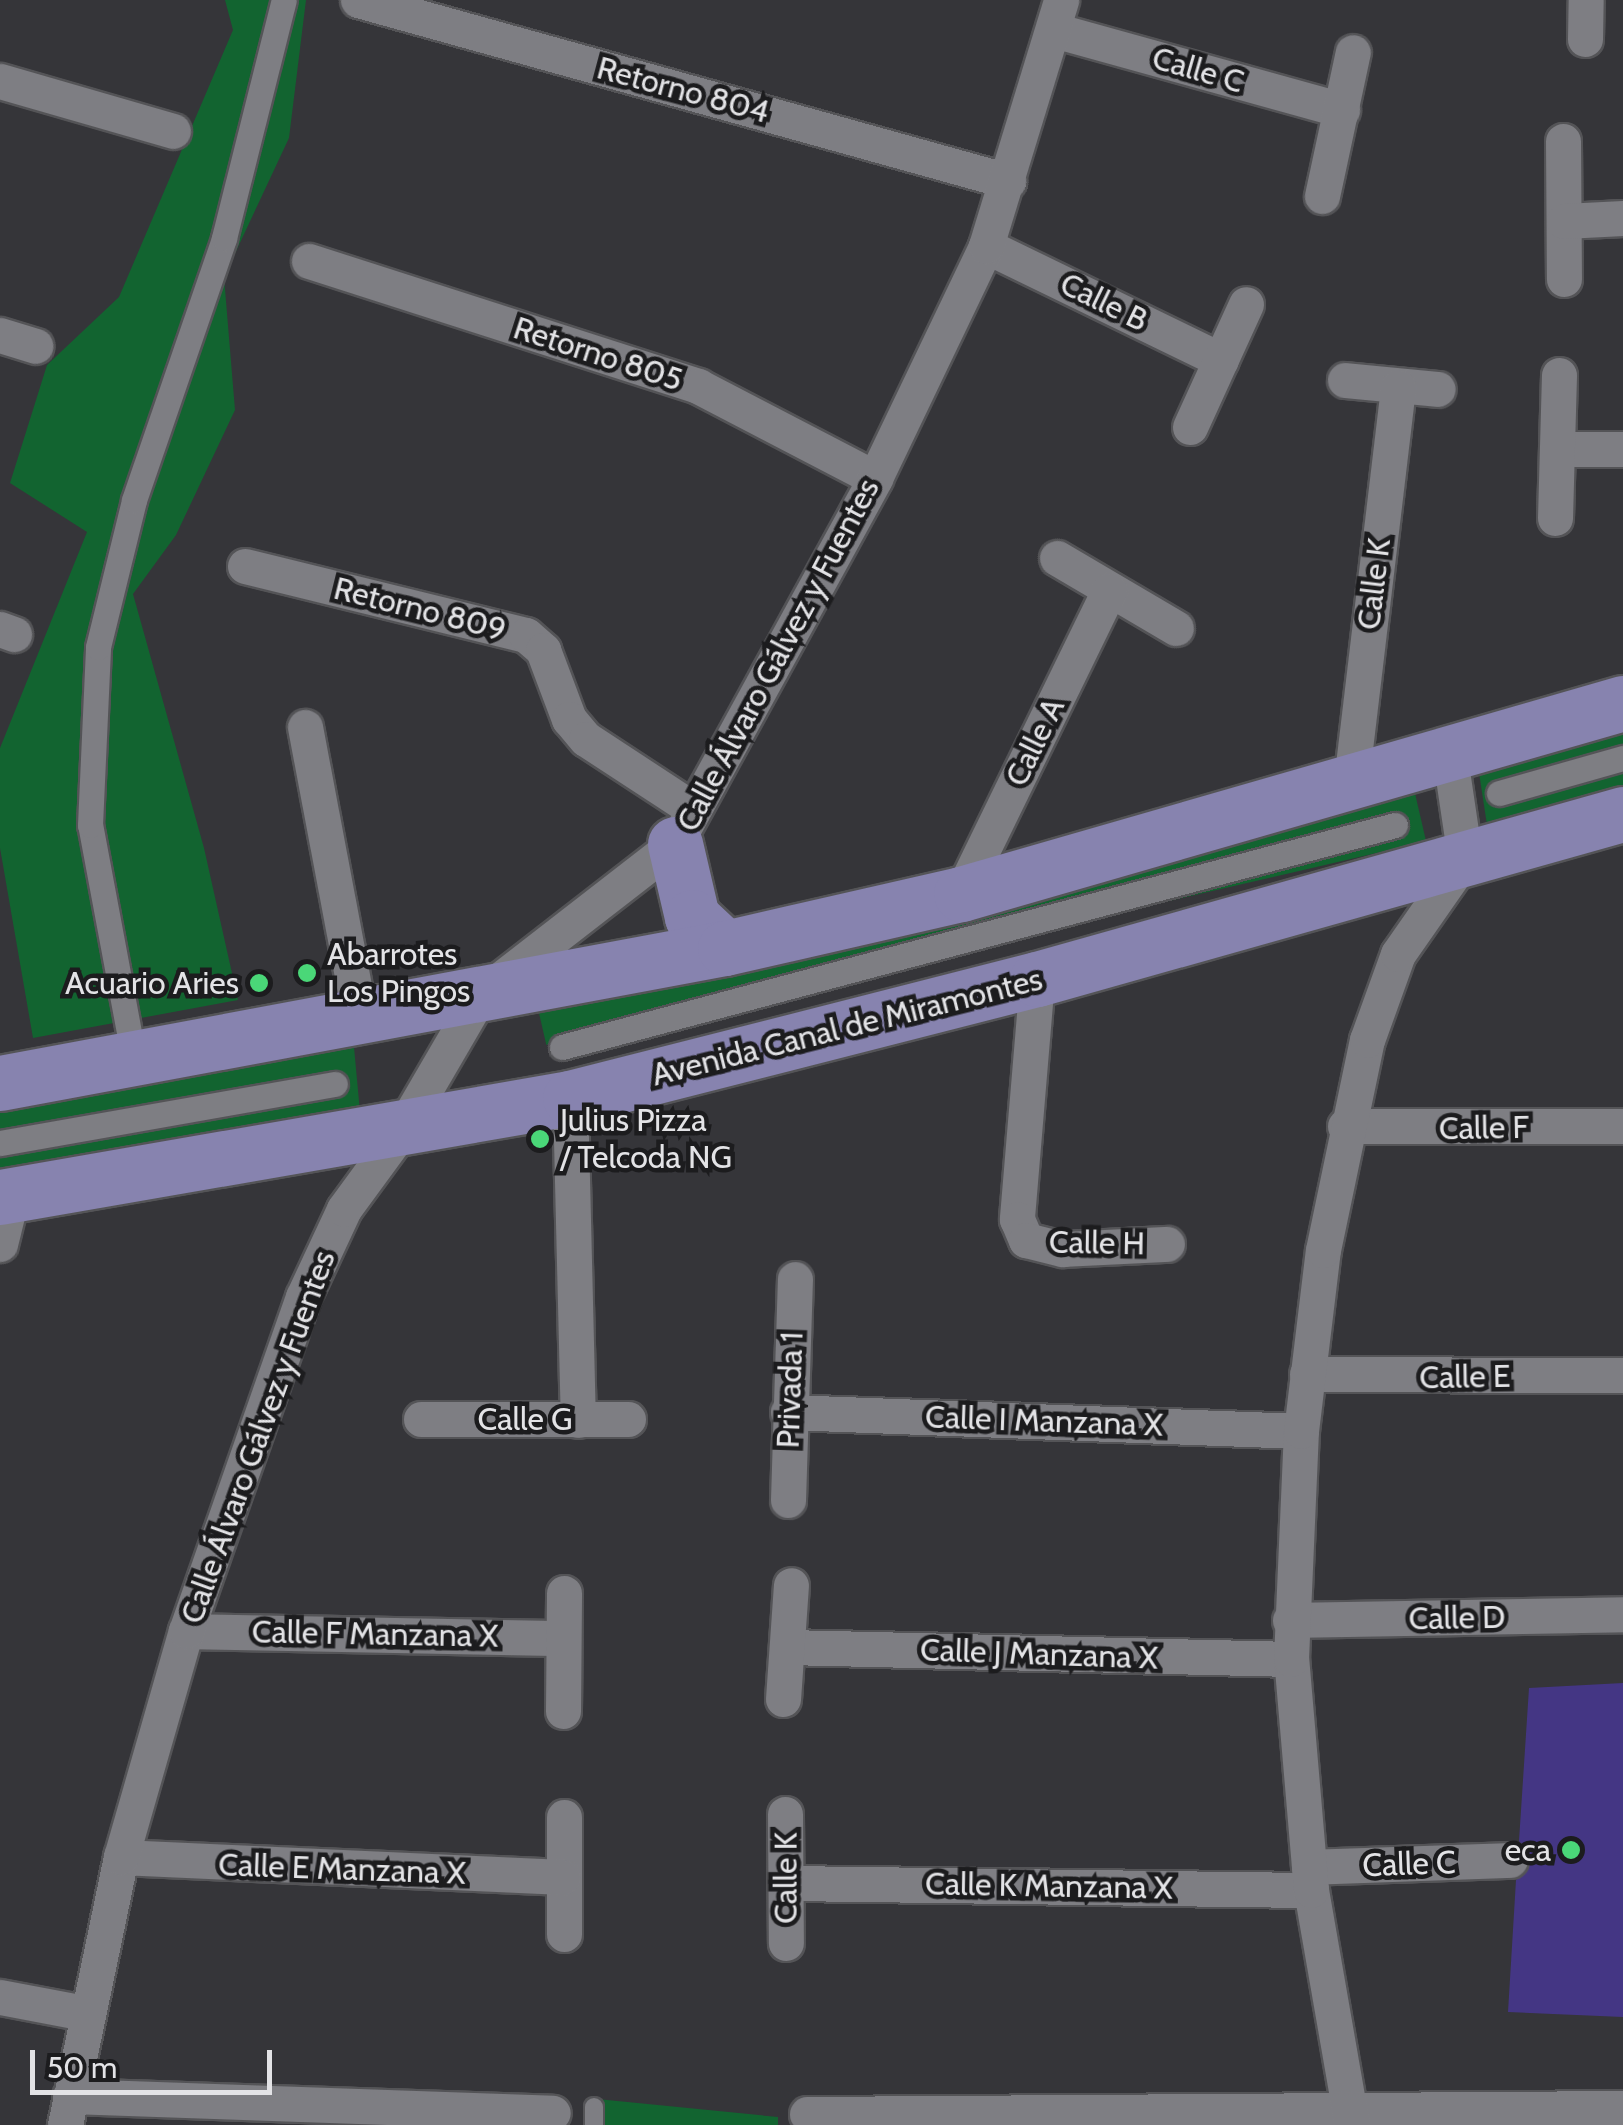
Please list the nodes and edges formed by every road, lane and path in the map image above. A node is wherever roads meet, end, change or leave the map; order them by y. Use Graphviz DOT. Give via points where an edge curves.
graph roads {
  1 [pos="284,0"];
  2 [pos="358,0"];
  3 [pos="1586,0"];
  4 [pos="1058,15"];
  5 [pos="1585,39"];
  6 [pos="1352,52"];
  7 [pos="0,81"];
  8 [pos="1342,110"];
  9 [pos="173,132"];
  10 [pos="1563,140"];
  11 [pos="1008,181"];
  12 [pos="1322,196"];
  13 [pos="1623,218"];
  14 [pos="1564,221"];
  15 [pos="986,246"];
  16 [pos="309,260"];
  17 [pos="1564,279"];
  18 [pos="1246,304"];
  19 [pos="0,335"];
  20 [pos="35,346"];
  21 [pos="1221,360"];
  22 [pos="1559,376"];
  23 [pos="1345,380"];
  24 [pos="1398,387"];
  25 [pos="1438,390"];
  26 [pos="1190,427"];
  27 [pos="1557,448"];
  28 [pos="1623,450"];
  29 [pos="874,478"];
  30 [pos="1556,518"];
  31 [pos="1056,558"];
  32 [pos="245,566"];
  33 [pos="1110,590"];
  34 [pos="1176,628"];
  35 [pos="1623,703"];
  36 [pos="305,728"];
  37 [pos="1449,751"];
  38 [pos="1623,758"];
  39 [pos="1351,782"];
  40 [pos="1499,793"];
  41 [pos="1623,814"];
  42 [pos="1395,825"];
  43 [pos="684,827"];
  44 [pos="1465,858"];
  45 [pos="961,894"];
  46 [pos="725,948"];
  47 [pos="1038,980"];
  48 [pos="480,995"];
  49 [pos="360,1018"];
  50 [pos="134,1059"];
  51 [pos="566,1072"];
  52 [pos="0,1083"];
  53 [pos="335,1084"];
  54 [pos="1345,1126"];
  55 [pos="1623,1126"];
  56 [pos="402,1131"];
  57 [pos="0,1143"];
  58 [pos="4,1212"];
  59 [pos="1167,1244"];
  60 [pos="795,1278"];
  61 [pos="1308,1374"];
  62 [pos="1623,1375"];
  63 [pos="788,1412"];
  64 [pos="421,1419"];
  65 [pos="628,1419"];
  66 [pos="578,1420"];
  67 [pos="1301,1431"];
  68 [pos="788,1500"];
  69 [pos="791,1585"];
  70 [pos="564,1593"];
  71 [pos="1623,1614"];
  72 [pos="1290,1620"];
  73 [pos="186,1631"];
  74 [pos="564,1638"];
  75 [pos="787,1647"];
  76 [pos="1292,1659"];
  77 [pos="783,1700"];
  78 [pos="563,1711"];
  79 [pos="785,1814"];
  80 [pos="564,1817"];
  81 [pos="121,1857"];
  82 [pos="1510,1860"];
  83 [pos="563,1877"];
  84 [pos="1310,1879"];
  85 [pos="787,1883"];
  86 [pos="564,1934"];
  87 [pos="786,1943"];
  88 [pos="0,1997"];
  89 [pos="85,2013"];
  90 [pos="1623,2108"];
  91 [pos="67,2110"];
  92 [pos="554,2113"];
  93 [pos="807,2114"];
  94 [pos="1351,2119"];
  1 -- 50 [label="street" via="224,238 134,500 98,647 90,825"];
  2 -- 11 [label="street, Retorno 804"];
  3 -- 5 [label="street"];
  4 -- 8 [label="street, Calle C"];
  4 -- 11 [label="street, Calle Álvaro Gálvez y Fuentes"];
  6 -- 8 [label="street"];
  7 -- 9 [label="street"];
  8 -- 12 [label="street"];
  10 -- 14 [label="street"];
  11 -- 15 [label="street, Calle Álvaro Gálvez y Fuentes"];
  13 -- 14 [label="street"];
  14 -- 17 [label="street"];
  15 -- 21 [label="street, Calle B"];
  15 -- 29 [label="street, Calle Álvaro Gálvez y Fuentes"];
  16 -- 29 [label="street, Retorno 805" via="698,386"];
  18 -- 21 [label="street"];
  19 -- 20 [label="street"];
  21 -- 26 [label="street"];
  22 -- 27 [label="street"];
  23 -- 24 [label="street"];
  24 -- 25 [label="street"];
  24 -- 39 [label="street, Calle K"];
  27 -- 28 [label="street"];
  27 -- 30 [label="street"];
  29 -- 43 [label="street, Calle Álvaro Gálvez y Fuentes"];
  31 -- 33 [label="street"];
  32 -- 43 [label="street, Retorno 809" via="526,635 543,650 569,719"];
  33 -- 34 [label="street"];
  33 -- 45 [label="street, Calle A"];
  35 -- 37 [label="main road"];
  36 -- 49 [label="street"];
  37 -- 39 [label="main road"];
  37 -- 44 [label="street"];
  38 -- 40 [label="street"];
  39 -- 45 [label="main road"];
  41 -- 44 [label="main road, Avenida Canal de Miramontes"];
  42 -- 51 [label="street"];
  43 -- 46 [label="main road" via="692,917"];
  43 -- 48 [label="street, Calle Álvaro Gálvez y Fuentes"];
  44 -- 47 [label="main road, Avenida Canal de Miramontes"];
  44 -- 54 [label="street" via="1398,954"];
  45 -- 46 [label="main road"];
  46 -- 48 [label="main road"];
  47 -- 51 [label="main road, Avenida Canal de Miramontes"];
  47 -- 59 [label="street, Calle H" via="1017,1219 1026,1240 1063,1249"];
  48 -- 49 [label="main road"];
  48 -- 56 [label="street, Calle Álvaro Gálvez y Fuentes"];
  49 -- 50 [label="main road"];
  50 -- 52 [label="main road"];
  51 -- 56 [label="main road, Avenida Canal de Miramontes"];
  51 -- 66 [label="street"];
  53 -- 57 [label="street"];
  54 -- 55 [label="street, Calle F"];
  54 -- 61 [label="street"];
  56 -- 58 [label="main road, Avenida Canal de Miramontes"];
  56 -- 73 [label="street, Calle Álvaro Gálvez y Fuentes" via="344,1209 303,1297"];
  60 -- 63 [label="street, Privada 1"];
  61 -- 62 [label="street, Calle E"];
  61 -- 67 [label="street"];
  63 -- 67 [label="street, Calle I Manzana X"];
  63 -- 68 [label="street, Privada 1"];
  64 -- 66 [label="street, Calle G"];
  65 -- 66 [label="street, Calle G"];
  67 -- 72 [label="street"];
  69 -- 75 [label="street"];
  70 -- 74 [label="street"];
  71 -- 72 [label="street, Calle D"];
  72 -- 76 [label="street"];
  73 -- 74 [label="street, Calle F Manzana X"];
  73 -- 81 [label="street, Calle Álvaro Gálvez y Fuentes"];
  74 -- 78 [label="street"];
  75 -- 76 [label="street, Calle J Manzana X"];
  75 -- 77 [label="street"];
  76 -- 84 [label="street"];
  79 -- 85 [label="street, Calle K"];
  80 -- 83 [label="street"];
  81 -- 83 [label="street, Calle E Manzana X"];
  81 -- 89 [label="street, Calle Álvaro Gálvez y Fuentes"];
  82 -- 84 [label="street, Calle C"];
  83 -- 86 [label="street"];
  84 -- 85 [label="street, Calle K Manzana X"];
  84 -- 94 [label="street"];
  85 -- 87 [label="street, Calle K"];
  88 -- 89 [label="street"];
  89 -- 91 [label="street, Calle Álvaro Gálvez y Fuentes"];
  90 -- 94 [label="street" via="1394,2111"];
  91 -- 92 [label="street"];
  93 -- 94 [label="street"];
}
